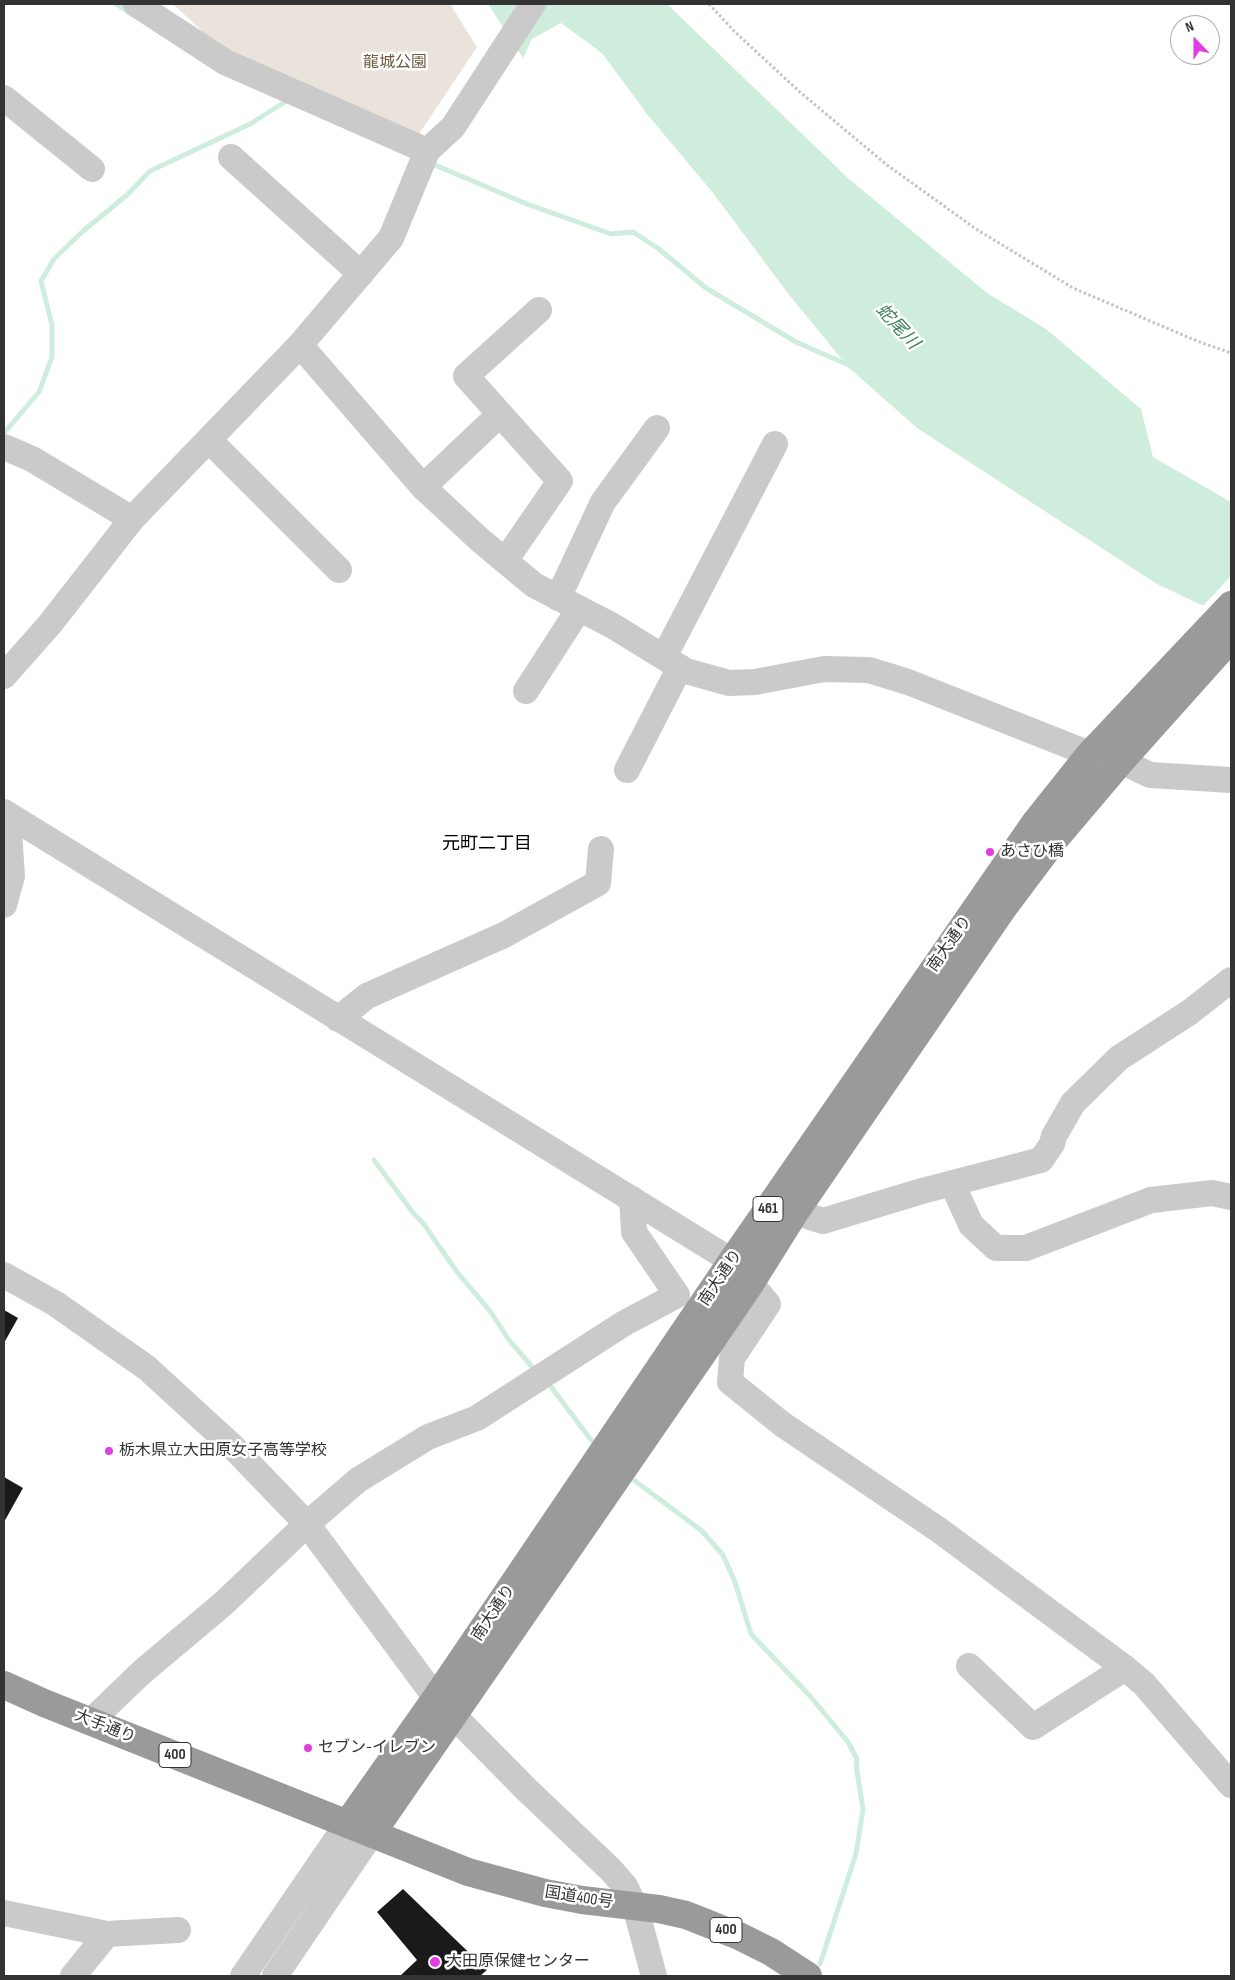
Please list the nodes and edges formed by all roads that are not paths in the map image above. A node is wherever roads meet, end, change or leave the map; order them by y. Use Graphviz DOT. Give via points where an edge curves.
graph roads {
  1 [pos="136,4"];
  2 [pos="533,4"];
  3 [pos="4,98"];
  4 [pos="428,151"];
  5 [pos="231,157"];
  6 [pos="92,169"];
  7 [pos="361,274"];
  8 [pos="539,310"];
  9 [pos="300,345"];
  10 [pos="500,414"];
  11 [pos="657,428"];
  12 [pos="209,440"];
  13 [pos="775,444"];
  14 [pos="4,447"];
  15 [pos="423,487"];
  16 [pos="132,519"];
  17 [pos="505,560"];
  18 [pos="339,570"];
  19 [pos="569,603"];
  20 [pos="1227,621"];
  21 [pos="672,662"];
  22 [pos="4,676"];
  23 [pos="526,691"];
  24 [pos="1090,754"];
  25 [pos="1121,760"];
  26 [pos="627,770"];
  27 [pos="1231,780"];
  28 [pos="6,814"];
  29 [pos="601,849"];
  30 [pos="4,905"];
  31 [pos="1231,980"];
  32 [pos="338,1019"];
  33 [pos="952,1183"];
  34 [pos="1231,1197"];
  35 [pos="632,1199"];
  36 [pos="794,1212"];
  37 [pos="732,1261"];
  38 [pos="4,1275"];
  39 [pos="750,1284"];
  40 [pos="307,1524"];
  41 [pos="969,1666"];
  42 [pos="1125,1668"];
  43 [pos="4,1685"];
  44 [pos="444,1708"];
  45 [pos="90,1721"];
  46 [pos="1231,1785"];
  47 [pos="347,1824"];
  48 [pos="372,1833"];
  49 [pos="635,1906"];
  50 [pos="4,1913"];
  51 [pos="178,1930"];
  52 [pos="107,1934"];
  53 [pos="73,1976"];
  54 [pos="243,1976"];
  55 [pos="274,1976"];
  56 [pos="654,1976"];
  57 [pos="808,1976"];
  1 -- 4 [label="street" via="224,62"];
  2 -- 4 [label="street" via="453,127"];
  3 -- 6 [label="street"];
  4 -- 7 [label="street" via="391,238"];
  5 -- 7 [label="street"];
  7 -- 9 [label="street"];
  8 -- 10 [label="street" via="466,376"];
  9 -- 12 [label="street"];
  9 -- 15 [label="street"];
  10 -- 15 [label="street"];
  10 -- 17 [label="street" via="560,481"];
  11 -- 19 [label="street" via="603,502"];
  12 -- 16 [label="street"];
  12 -- 18 [label="street"];
  13 -- 21 [label="street"];
  14 -- 16 [label="street" via="32,459"];
  15 -- 17 [label="street"];
  16 -- 22 [label="street" via="50,624"];
  17 -- 19 [label="street" via="534,585"];
  19 -- 21 [label="street"];
  19 -- 23 [label="street"];
  20 -- 24 [label="highway, 南大通り / 461"];
  20 -- 25 [label="highway, 南大通り / 461"];
  21 -- 24 [label="street" via="686,671 729,683 755,682 824,669 869,670 908,682"];
  21 -- 26 [label="street"];
  24 -- 25 [label="street"];
  24 -- 37 [label="highway, 南大通り / 461" via="1035,823"];
  25 -- 27 [label="street" via="1150,776"];
  25 -- 36 [label="highway, 南大通り / 461" via="1054,840 1003,908"];
  28 -- 30 [label="street" via="12,876"];
  28 -- 32 [label="street"];
  29 -- 32 [label="street" via="598,883 504,935 367,996"];
  31 -- 33 [label="street" via="1190,1012 1119,1058 1073,1103 1040,1160"];
  32 -- 35 [label="street"];
  33 -- 34 [label="street" via="971,1225 996,1248 1026,1248 1151,1200 1212,1193"];
  33 -- 36 [label="street" via="823,1221"];
  35 -- 37 [label="street"];
  35 -- 40 [label="street" via="634,1232 677,1295 623,1324 477,1418 428,1437 366,1476"];
  36 -- 39 [label="highway, 南大通り / 461"];
  37 -- 39 [label="street"];
  37 -- 44 [label="highway, 南大通り / 461"];
  38 -- 40 [label="street" via="56,1304 147,1368 230,1444"];
  39 -- 42 [label="street" via="768,1304 732,1358 730,1382 782,1424 939,1530"];
  39 -- 44 [label="highway, 南大通り / 461"];
  40 -- 44 [label="street"];
  40 -- 45 [label="street" via="224,1603"];
  41 -- 42 [label="street" via="1033,1727"];
  42 -- 46 [label="street" via="1144,1684"];
  43 -- 45 [label="highway, 大手通り / 400"];
  44 -- 47 [label="highway, 南大通り / 461"];
  44 -- 48 [label="highway, 南大通り / 461"];
  44 -- 49 [label="street" via="611,1870 625,1886"];
  45 -- 47 [label="highway, 大手通り / 400"];
  47 -- 48 [label="highway, 国道400号 / 400"];
  47 -- 54 [label="street, 南大通り"];
  48 -- 49 [label="highway, 国道400号 / 400" via="468,1872 506,1883 544,1893"];
  48 -- 55 [label="street, 南大通り"];
  49 -- 56 [label="street"];
  49 -- 57 [label="highway, 国道400号 / 400" via="659,1909 714,1925 771,1952"];
  50 -- 52 [label="street"];
  51 -- 52 [label="street"];
  52 -- 53 [label="street"];
}
